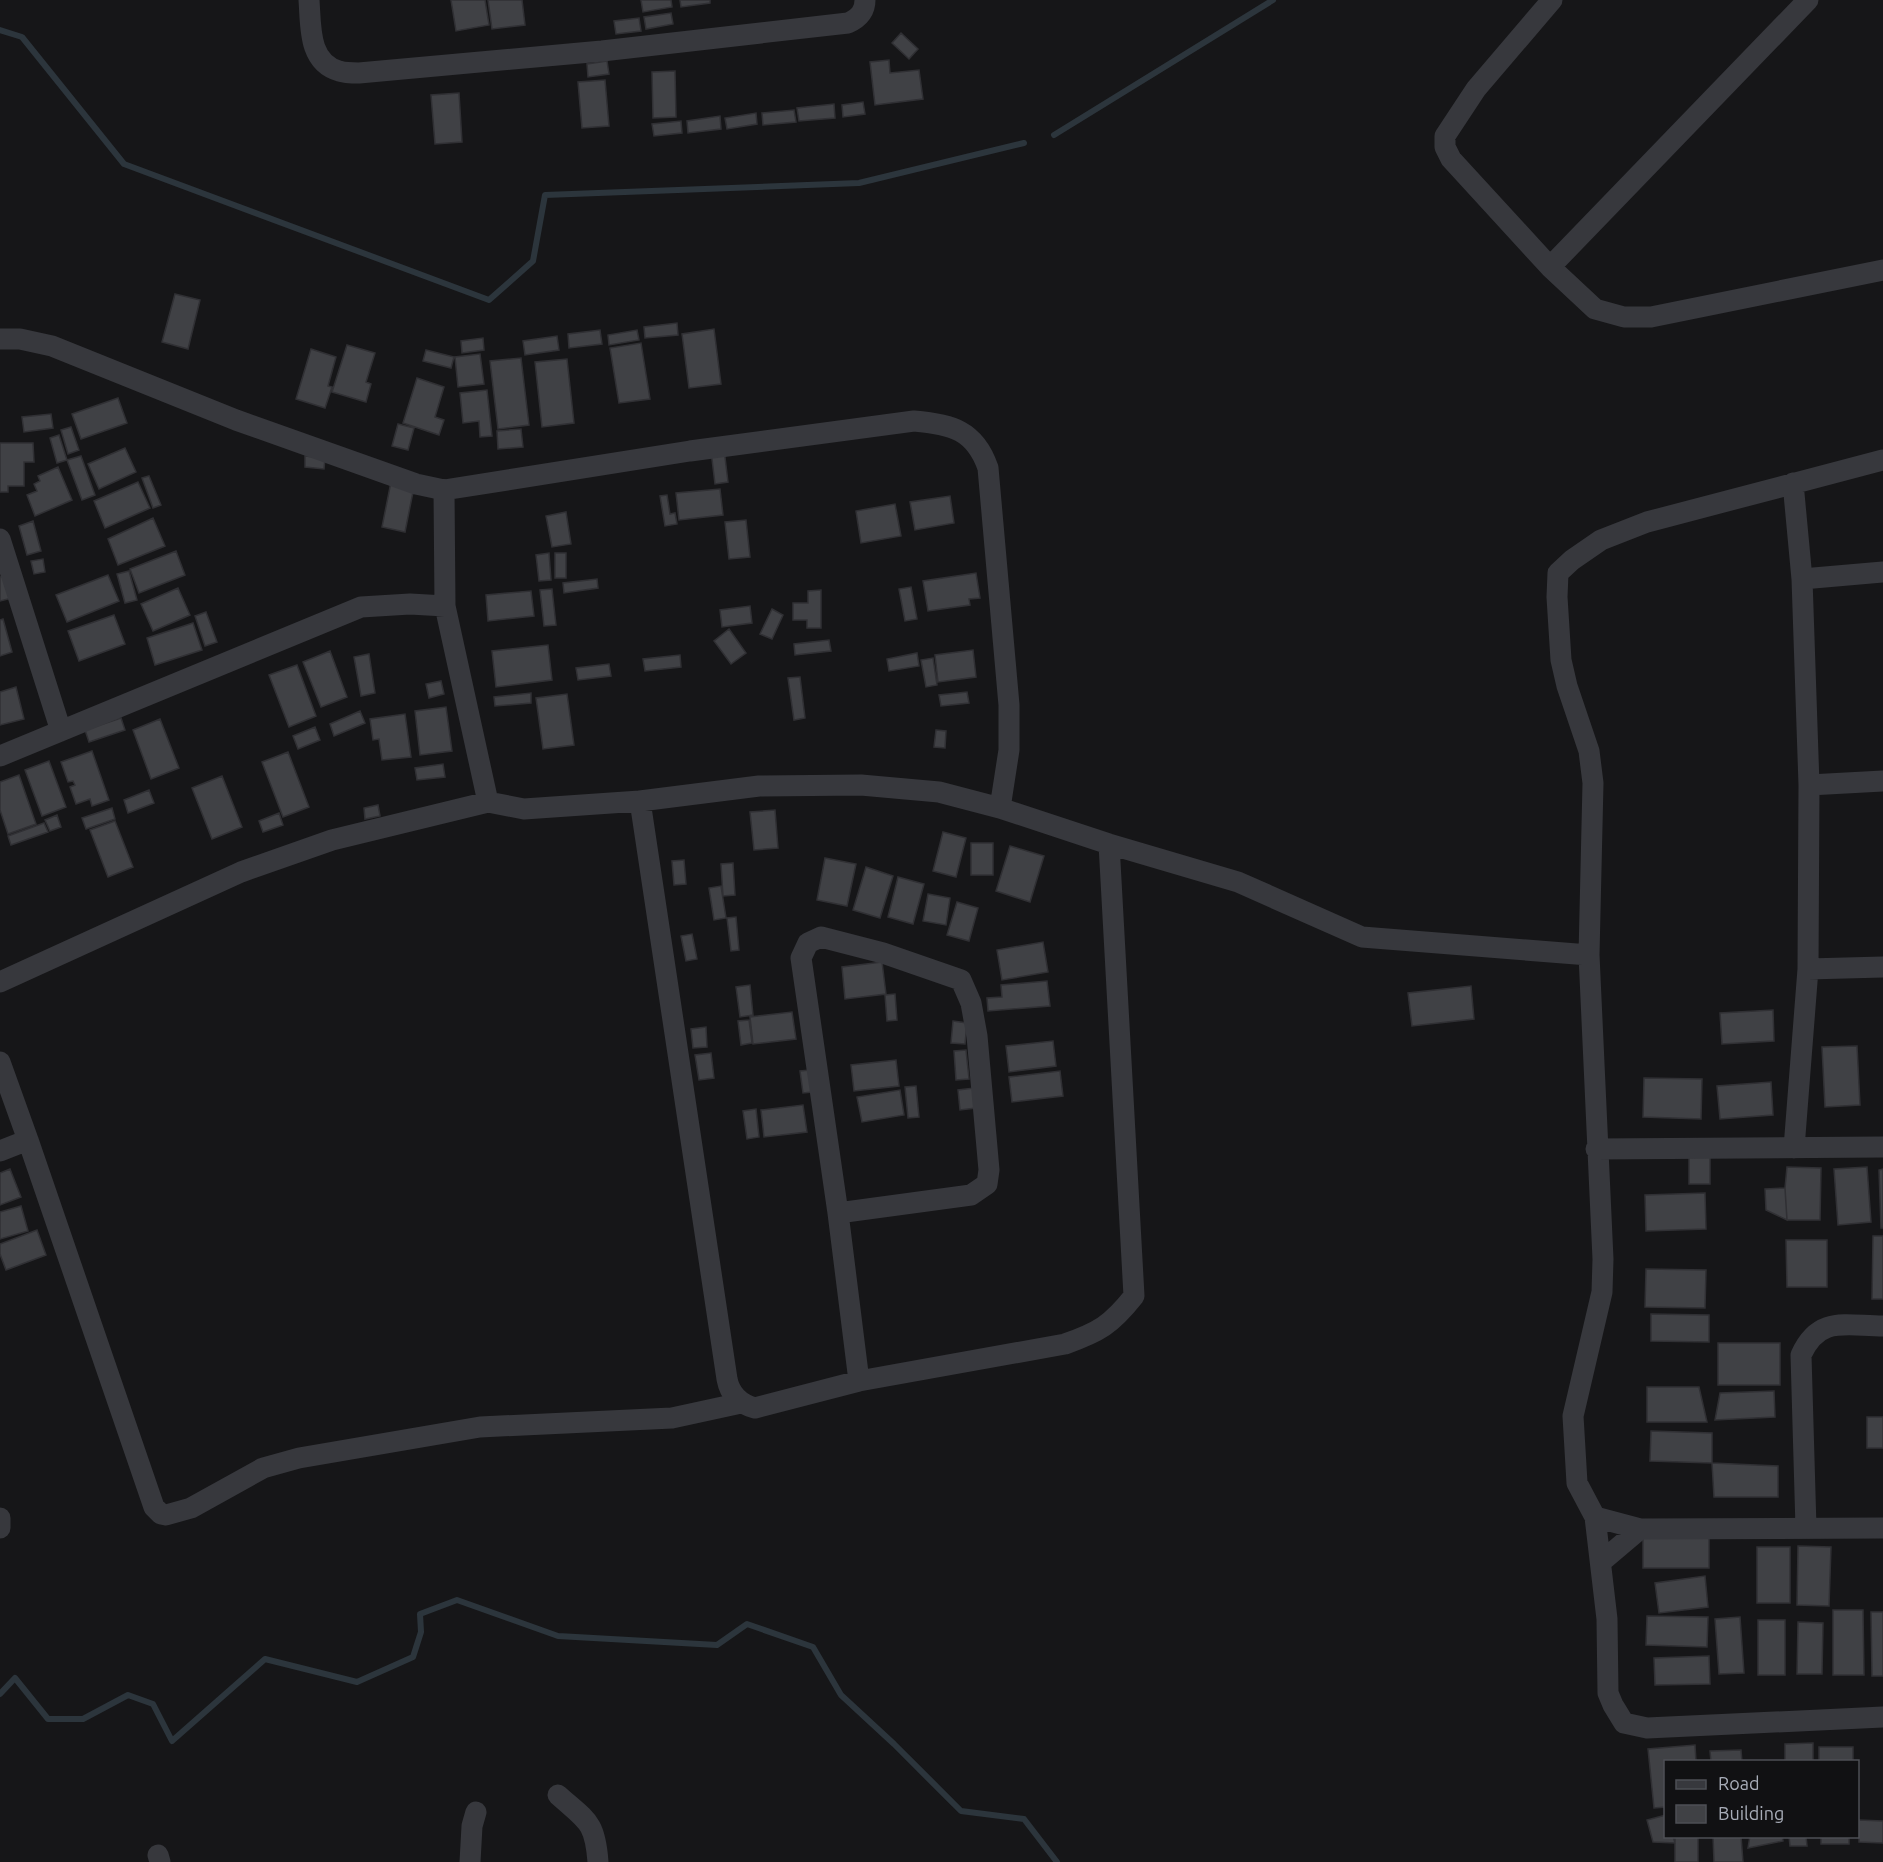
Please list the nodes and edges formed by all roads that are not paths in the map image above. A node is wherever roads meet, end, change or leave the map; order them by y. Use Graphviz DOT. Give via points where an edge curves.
graph roads {
  1 [pos="309,0"];
  2 [pos="865,0"];
  3 [pos="1552,0"];
  4 [pos="1808,0"];
  5 [pos="1550,267"];
  6 [pos="1883,270"];
  7 [pos="0,339"];
  8 [pos="1883,460"];
  9 [pos="1793,483"];
  10 [pos="444,490"];
  11 [pos="0,539"];
  12 [pos="1883,572"];
  13 [pos="1802,579"];
  14 [pos="445,606"];
  15 [pos="61,731"];
  16 [pos="0,756"];
  17 [pos="1883,781"];
  18 [pos="1809,785"];
  19 [pos="640,801"];
  20 [pos="488,802"];
  21 [pos="1000,808"];
  22 [pos="1109,844"];
  23 [pos="1589,955"];
  24 [pos="1883,967"];
  25 [pos="1808,969"];
  26 [pos="0,982"];
  27 [pos="0,1062"];
  28 [pos="28,1140"];
  29 [pos="1883,1147"];
  30 [pos="1794,1148"];
  31 [pos="1596,1149"];
  32 [pos="0,1151"];
  33 [pos="838,1213"];
  34 [pos="1883,1326"];
  35 [pos="859,1381"];
  36 [pos="741,1403"];
  37 [pos="1595,1516"];
  38 [pos="0,1518"];
  39 [pos="0,1528"];
  40 [pos="1806,1528"];
  41 [pos="1883,1528"];
  42 [pos="1640,1529"];
  43 [pos="1601,1562"];
  44 [pos="1883,1718"];
  45 [pos="558,1795"];
  46 [pos="476,1812"];
  47 [pos="470,1862"];
  48 [pos="598,1862"];
  1 -- 2 [label="street" via="314,46 321,61 339,71 359,73 848,23 863,12"];
  3 -- 5 [label="street" via="1469,98 1444,141 1451,159"];
  4 -- 5 [label="street"];
  5 -- 6 [label="street" via="1595,309 1624,317 1651,317"];
  7 -- 10 [label="street" via="52,346 236,420 416,484"];
  8 -- 9 [label="street"];
  9 -- 13 [label="street"];
  9 -- 23 [label="street" via="1647,522 1601,540 1558,573 1561,660 1589,751 1593,783"];
  10 -- 14 [label="street"];
  10 -- 21 [label="street" via="914,421 934,422 963,432 976,442 988,468 1009,705 1009,750"];
  11 -- 15 [label="street"];
  12 -- 13 [label="street"];
  13 -- 18 [label="street"];
  14 -- 15 [label="street" via="361,607"];
  14 -- 20 [label="street"];
  15 -- 16 [label="street"];
  17 -- 18 [label="street"];
  18 -- 25 [label="street"];
  19 -- 20 [label="street" via="524,809"];
  19 -- 21 [label="street" via="759,786 861,785 939,792"];
  19 -- 36 [label="street" via="727,1379"];
  20 -- 26 [label="street" via="332,840 241,872"];
  21 -- 22 [label="street"];
  22 -- 23 [label="street" via="1238,882 1362,937"];
  22 -- 35 [label="street" via="1134,1296 1118,1316 1095,1334 1065,1344"];
  23 -- 31 [label="street"];
  24 -- 25 [label="street"];
  25 -- 30 [label="street"];
  27 -- 28 [label="street"];
  28 -- 32 [label="street"];
  28 -- 36 [label="street" via="154,1507 161,1514 191,1508 263,1468 299,1458 480,1427 672,1418"];
  29 -- 30 [label="street"];
  30 -- 31 [label="street"];
  31 -- 37 [label="street" via="1602,1292 1573,1416 1577,1483"];
  33 -- 33 [label="street" via="801,958 808,943 821,937 962,980 971,1003 976,1036 989,1170 987,1184 971,1195"];
  33 -- 35 [label="street"];
  34 -- 40 [label="street" via="1821,1329 1807,1342 1801,1355"];
  35 -- 36 [label="street" via="755,1408"];
  37 -- 42 [label="street"];
  37 -- 43 [label="street"];
  38 -- 39 [label="street"];
  40 -- 41 [label="street"];
  40 -- 42 [label="street"];
  42 -- 43 [label="street"];
  43 -- 44 [label="street" via="1608,1693 1624,1723 1647,1728"];
  45 -- 48 [label="street" via="592,1826"];
  46 -- 47 [label="street"];
}
